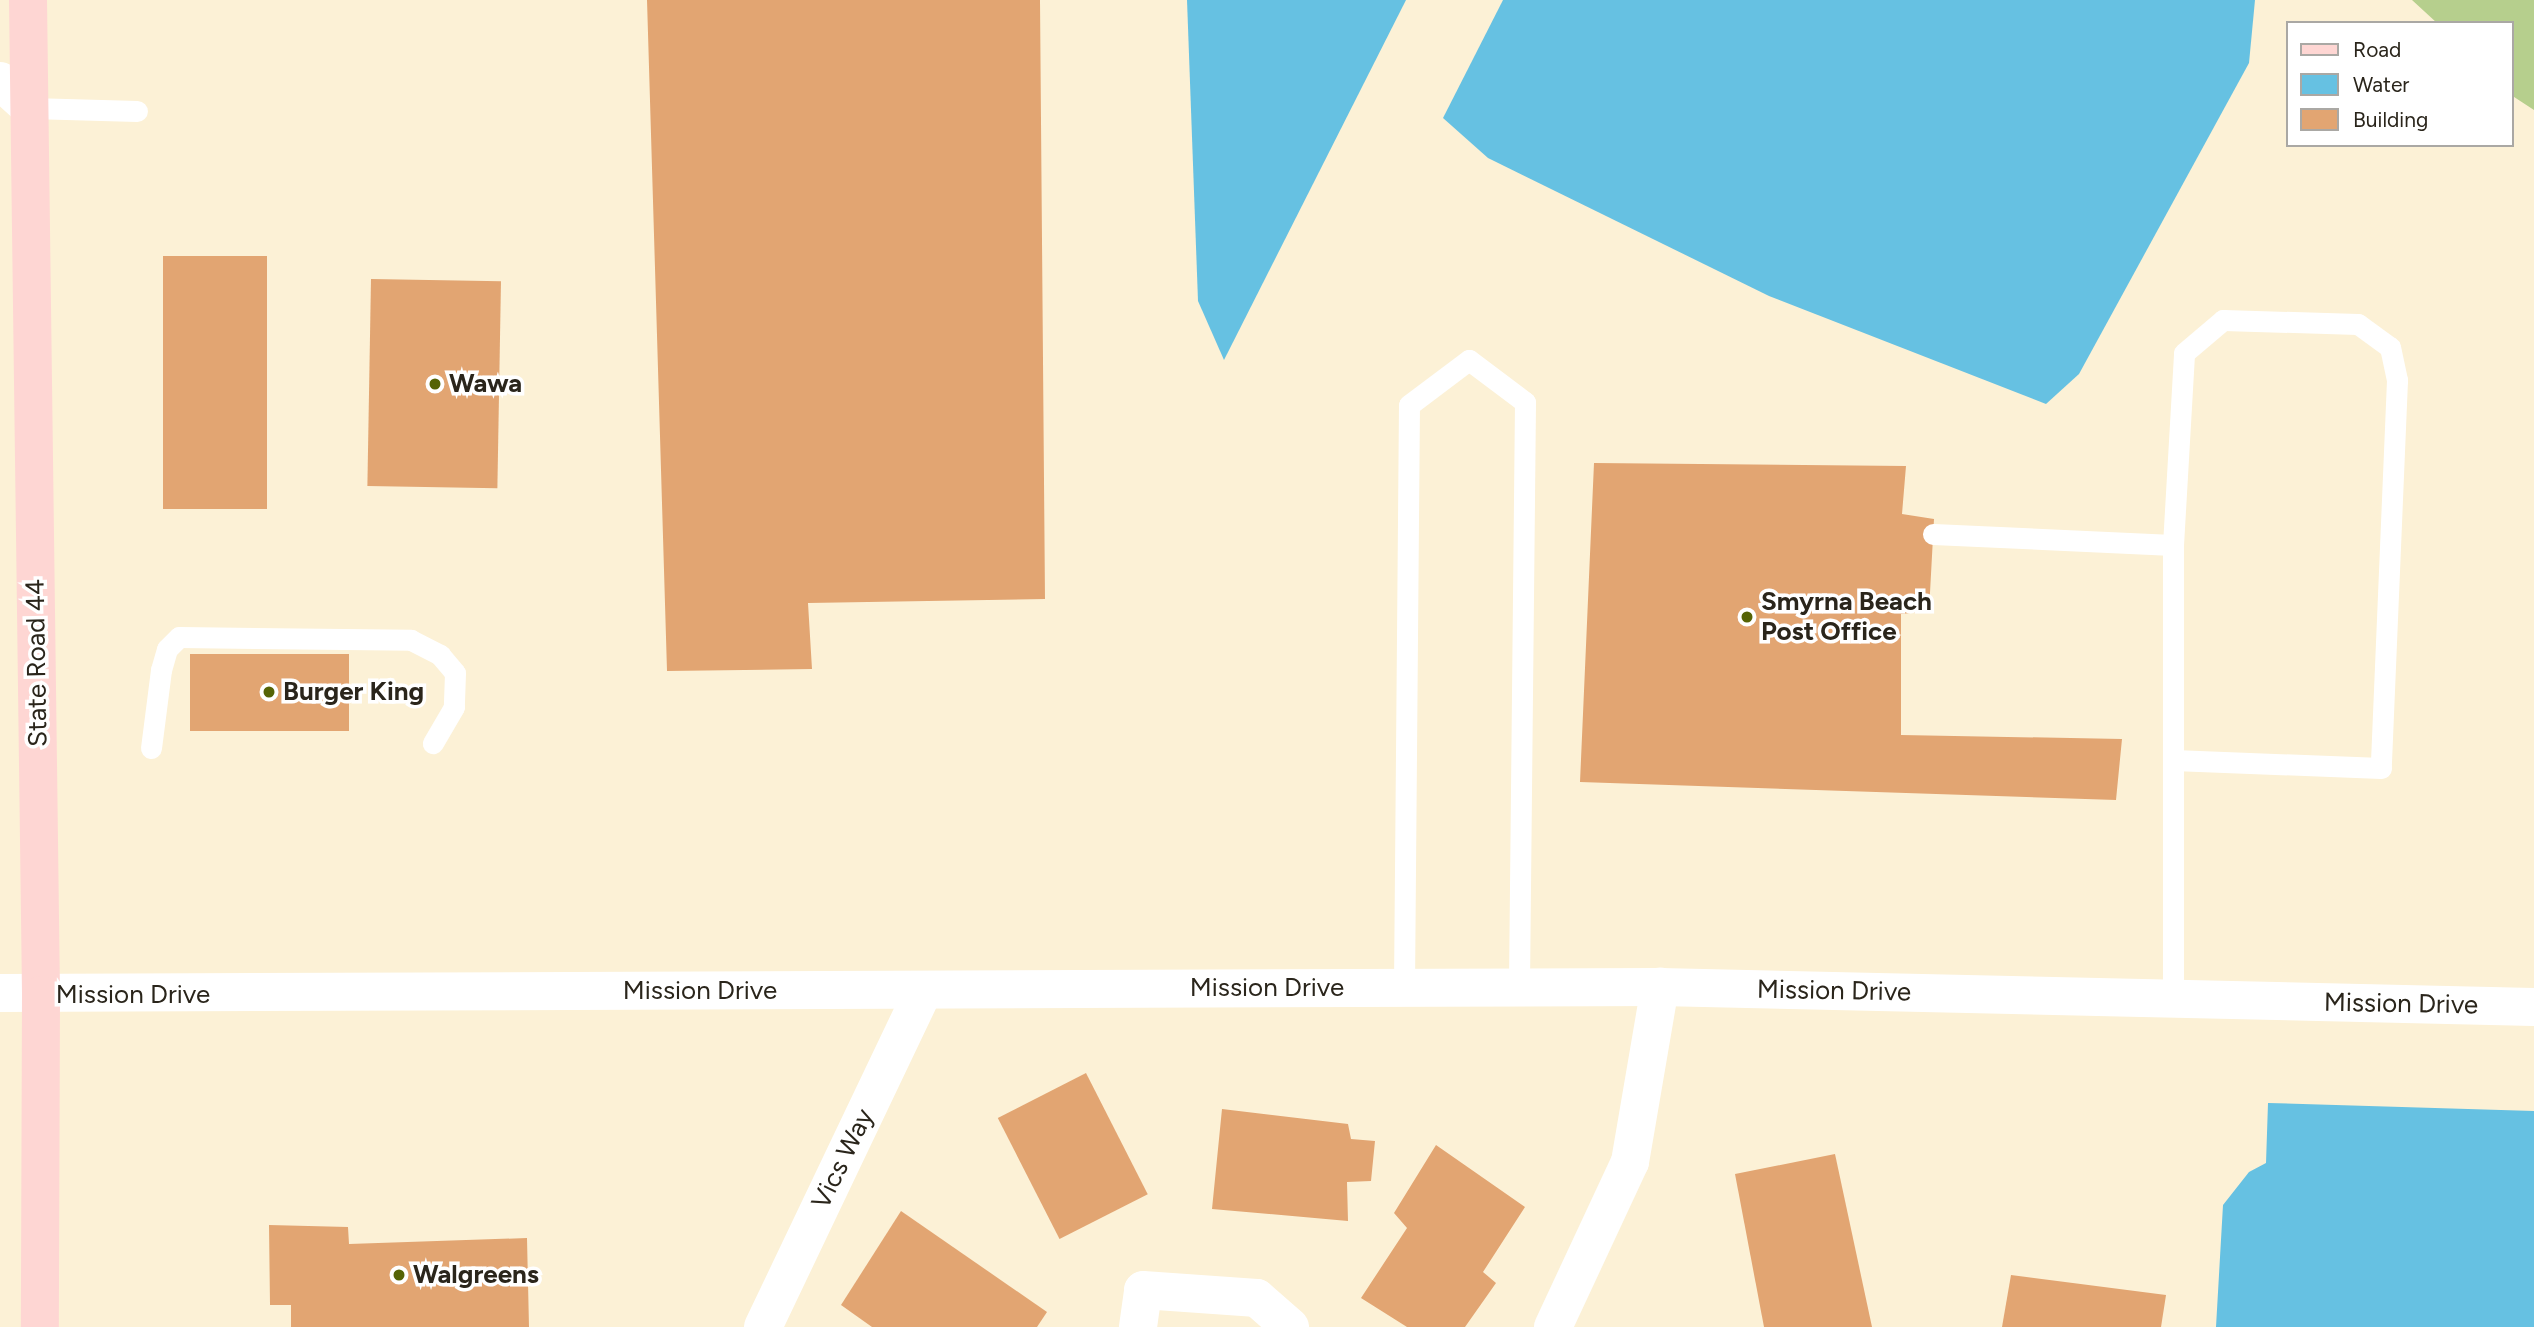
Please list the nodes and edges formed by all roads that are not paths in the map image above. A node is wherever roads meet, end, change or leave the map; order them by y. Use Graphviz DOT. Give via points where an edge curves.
graph roads {
  1 [pos="28,0"];
  2 [pos="0,81"];
  3 [pos="30,108"];
  4 [pos="136,111"];
  5 [pos="1934,534"];
  6 [pos="2173,545"];
  7 [pos="433,743"];
  8 [pos="151,748"];
  9 [pos="2173,760"];
  10 [pos="1519,987"];
  11 [pos="1660,987"];
  12 [pos="1404,988"];
  13 [pos="924,990"];
  14 [pos="0,993"];
  15 [pos="41,995"];
  16 [pos="2173,999"];
  17 [pos="2534,1007"];
  18 [pos="40,1327"];
  19 [pos="762,1327"];
  20 [pos="1138,1327"];
  21 [pos="1290,1327"];
  22 [pos="1553,1327"];
  1 -- 3 [label="main road, State Road 44"];
  2 -- 3 [label="street"];
  3 -- 4 [label="lane"];
  3 -- 15 [label="main road, State Road 44"];
  5 -- 6 [label="lane"];
  6 -- 9 [label="lane"];
  6 -- 9 [label="lane" via="2184,353 2223,320 2358,324 2390,347 2397,380 2381,768"];
  7 -- 8 [label="lane" via="454,707 455,673 440,655 411,640 179,637 167,649 160,670"];
  9 -- 16 [label="lane"];
  10 -- 11 [label="street, Mission Drive"];
  10 -- 12 [label="street, Mission Drive"];
  10 -- 12 [label="lane" via="1525,402 1469,360 1409,405"];
  11 -- 16 [label="street, Mission Drive"];
  11 -- 22 [label="street" via="1630,1162"];
  12 -- 13 [label="street, Mission Drive"];
  13 -- 15 [label="street, Mission Drive"];
  13 -- 19 [label="street, Vics Way"];
  14 -- 15 [label="street, Mission Drive"];
  15 -- 18 [label="main road, State Road 44"];
  16 -- 17 [label="street, Mission Drive"];
  20 -- 21 [label="street" via="1143,1290 1257,1298"];
}
